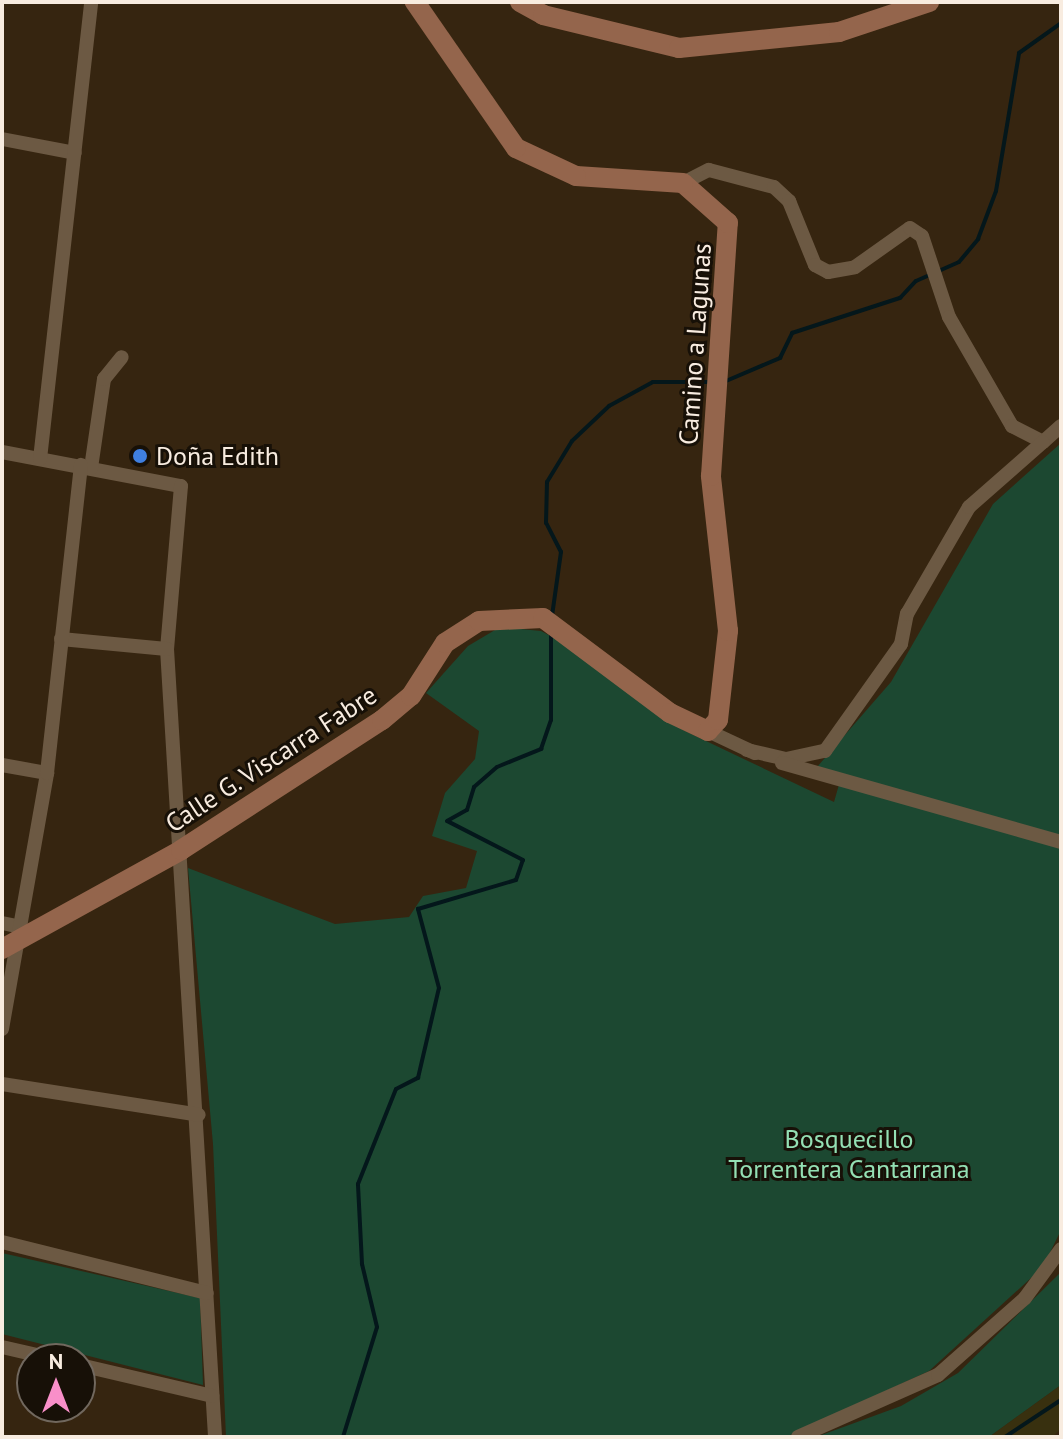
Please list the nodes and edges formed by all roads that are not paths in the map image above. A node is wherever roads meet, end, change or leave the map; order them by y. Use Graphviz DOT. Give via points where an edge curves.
graph roads {
  1 [pos="91,2"];
  2 [pos="415,2"];
  3 [pos="520,2"];
  4 [pos="929,2"];
  5 [pos="2,139"];
  6 [pos="75,153"];
  7 [pos="683,183"];
  8 [pos="122,357"];
  9 [pos="1061,426"];
  10 [pos="1043,442"];
  11 [pos="2,452"];
  12 [pos="40,459"];
  13 [pos="86,467"];
  14 [pos="61,639"];
  15 [pos="167,649"];
  16 [pos="708,731"];
  17 [pos="747,750"];
  18 [pos="2,765"];
  19 [pos="47,773"];
  20 [pos="1061,842"];
  21 [pos="181,850"];
  22 [pos="2,923"];
  23 [pos="14,939"];
  24 [pos="2,1029"];
  25 [pos="2,1084"];
  26 [pos="199,1115"];
  27 [pos="2,1242"];
  28 [pos="1061,1249"];
  29 [pos="207,1293"];
  30 [pos="96,1369"];
  31 [pos="212,1396"];
  32 [pos="215,1437"];
  33 [pos="798,1437"];
  1 -- 6 [label="street"];
  2 -- 7 [label="street" via="516,148 576,176"];
  3 -- 4 [label="street" via="543,15 679,48 839,32"];
  5 -- 6 [label="street"];
  6 -- 12 [label="street"];
  7 -- 10 [label="street" via="709,170 774,187 789,201 815,265 828,272 855,267 910,228 922,236 949,317 1001,409 1027,439"];
  7 -- 16 [label="street, Camino a Lagunas" via="719,209 730,251 711,476 727,668 718,720"];
  8 -- 13 [label="street" via="104,379"];
  9 -- 10 [label="street"];
  10 -- 17 [label="street" via="969,507 907,614 901,644 825,751 786,759"];
  11 -- 12 [label="street"];
  12 -- 13 [label="street"];
  13 -- 14 [label="street"];
  13 -- 15 [label="street" via="181,486"];
  14 -- 15 [label="street"];
  14 -- 19 [label="street"];
  15 -- 21 [label="street"];
  16 -- 17 [label="street"];
  16 -- 21 [label="street, Calle G. Viscarra Fabre" via="670,713 551,622 501,615 464,628 382,720"];
  17 -- 20 [label="street" via="836,783"];
  18 -- 19 [label="street"];
  19 -- 23 [label="street"];
  21 -- 23 [label="street, Calle G. Viscarra Fabre"];
  21 -- 26 [label="street"];
  22 -- 23 [label="street"];
  23 -- 24 [label="street"];
  25 -- 26 [label="street"];
  26 -- 29 [label="street"];
  27 -- 29 [label="street"];
  28 -- 33 [label="street" via="1025,1298 938,1375"];
  29 -- 31 [label="street"];
  30 -- 31 [label="street"];
  31 -- 32 [label="street"];
}
